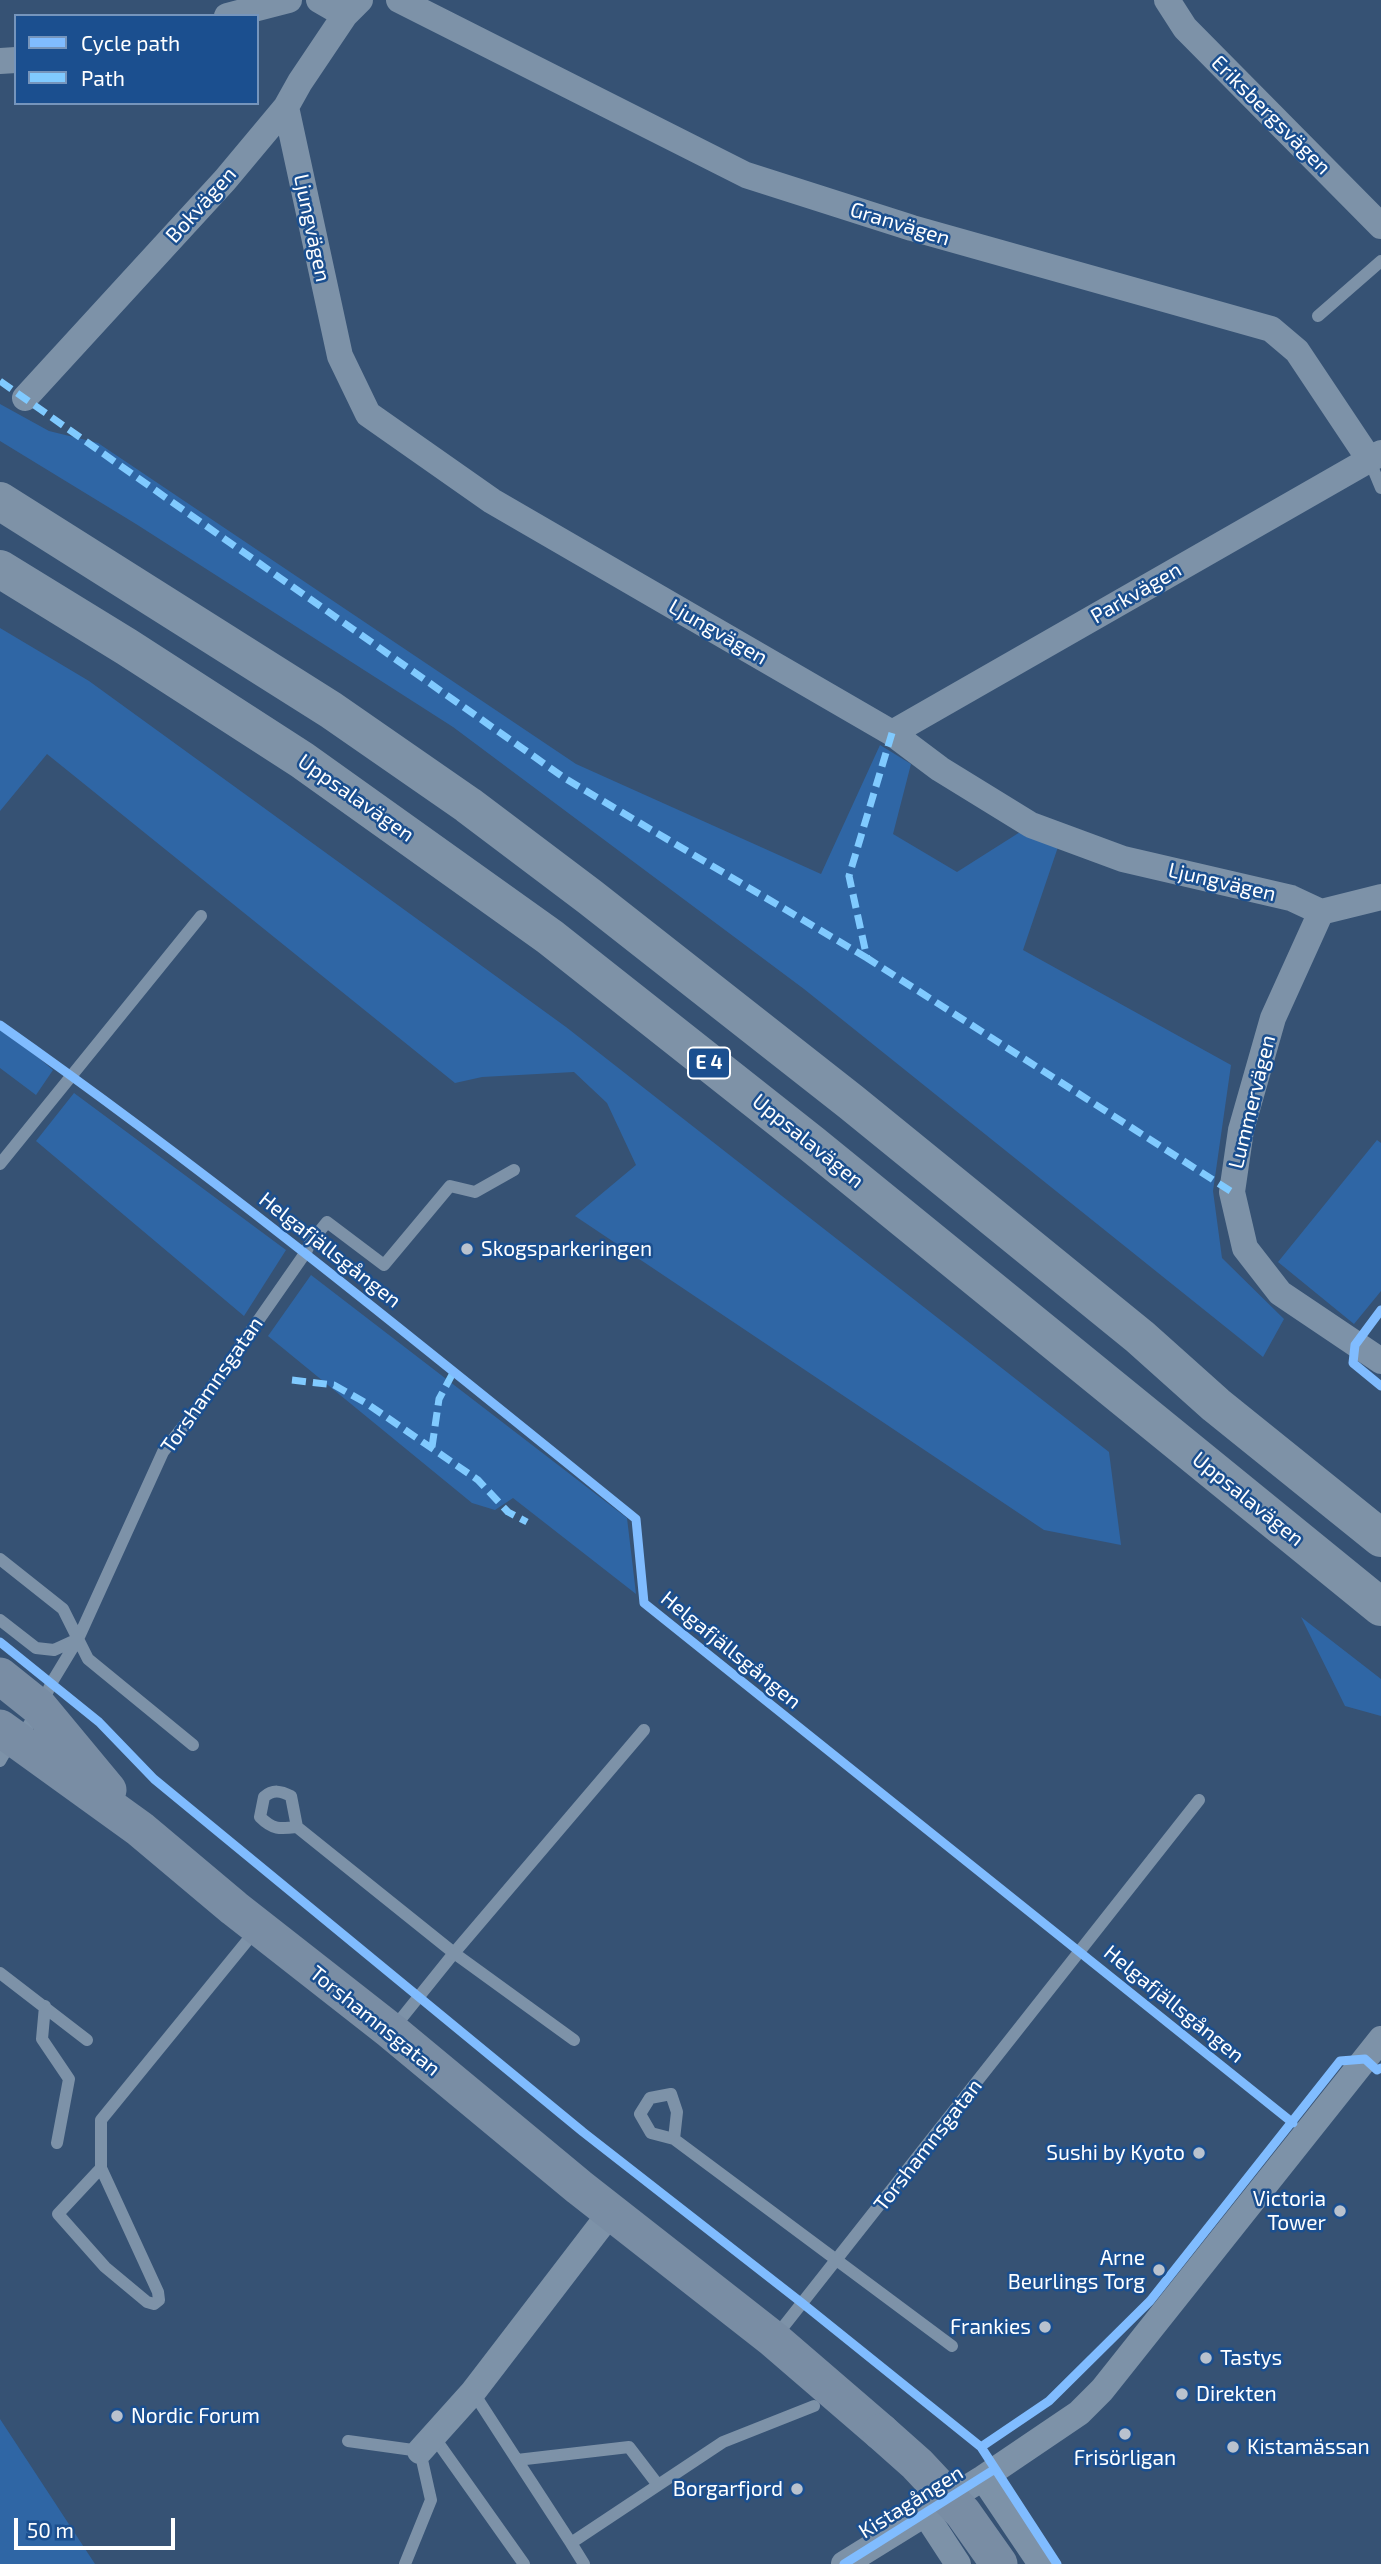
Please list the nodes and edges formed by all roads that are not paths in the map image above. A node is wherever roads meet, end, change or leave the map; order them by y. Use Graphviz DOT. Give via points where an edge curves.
graph roads {
  1 [pos="289,0"];
  2 [pos="319,0"];
  3 [pos="399,0"];
  4 [pos="1167,0"];
  5 [pos="353,8"];
  6 [pos="234,14"];
  7 [pos="286,107"];
  8 [pos="1381,226"];
  9 [pos="1381,261"];
  10 [pos="1318,316"];
  11 [pos="25,398"];
  12 [pos="1375,456"];
  13 [pos="1381,488"];
  14 [pos="0,501"];
  15 [pos="0,569"];
  16 [pos="892,733"];
  17 [pos="1381,897"];
  18 [pos="1321,912"];
  19 [pos="201,916"];
  20 [pos="0,1164"];
  21 [pos="514,1170"];
  22 [pos="1381,1361"];
  23 [pos="1381,1538"];
  24 [pos="0,1559"];
  25 [pos="1381,1607"];
  26 [pos="0,1620"];
  27 [pos="78,1639"];
  28 [pos="0,1676"];
  29 [pos="40,1708"];
  30 [pos="644,1730"];
  31 [pos="6,1743"];
  32 [pos="193,1745"];
  33 [pos="1199,1800"];
  34 [pos="297,1827"];
  35 [pos="140,1829"];
  36 [pos="258,1927"];
  37 [pos="454,1953"];
  38 [pos="0,1973"];
  39 [pos="45,2006"];
  40 [pos="391,2031"];
  41 [pos="1381,2039"];
  42 [pos="87,2040"];
  43 [pos="574,2040"];
  44 [pos="674,2139"];
  45 [pos="57,2143"];
  46 [pos="101,2168"];
  47 [pos="611,2212"];
  48 [pos="838,2259"];
  49 [pos="773,2339"];
  50 [pos="952,2346"];
  51 [pos="473,2392"];
  52 [pos="814,2406"];
  53 [pos="348,2441"];
  54 [pos="427,2444"];
  55 [pos="517,2459"];
  56 [pos="983,2478"];
  57 [pos="659,2485"];
  58 [pos="924,2512"];
  59 [pos="571,2543"];
  60 [pos="405,2564"];
  61 [pos="524,2564"];
  62 [pos="584,2564"];
  63 [pos="844,2564"];
  64 [pos="958,2564"];
  65 [pos="999,2564"];
  66 [pos="1041,2564"];
  1 -- 6 [label="street"];
  2 -- 5 [label="street"];
  3 -- 12 [label="street, Granvägen" via="746,176 1271,329 1297,351"];
  4 -- 8 [label="street, Eriksbergsvägen" via="1185,29"];
  5 -- 7 [label="street, Bokvägen"];
  7 -- 11 [label="street, Bokvägen"];
  7 -- 16 [label="street, Ljungvägen" via="340,356 368,414 492,501"];
  9 -- 10 [label="lane"];
  12 -- 13 [label="lane"];
  12 -- 16 [label="street, Parkvägen"];
  14 -- 23 [label="highway" via="331,710 480,813 851,1102"];
  15 -- 25 [label="highway, Uppsalavägen / E 4" via="302,760 550,937"];
  16 -- 18 [label="street, Ljungvägen" via="940,769 1031,824 1123,859 1291,898"];
  17 -- 18 [label="street"];
  18 -- 22 [label="street, Lummervägen" via="1273,1018 1241,1130 1232,1192 1245,1248 1280,1293"];
  19 -- 20 [label="lane"];
  21 -- 27 [label="lane, Torshamnsgatan" via="475,1192 450,1186 384,1265 327,1222 163,1452"];
  24 -- 27 [label="lane" via="63,1609"];
  26 -- 27 [label="lane" via="36,1648 54,1650"];
  27 -- 29 [label="lane, Torshamnsgatan"];
  27 -- 32 [label="lane" via="88,1659"];
  28 -- 29 [label="street, Torshamnsgatan"];
  29 -- 31 [label="lane, Torshamnsgatan"];
  29 -- 35 [label="street, Torshamnsgatan"];
  30 -- 37 [label="lane"];
  31 -- 35 [label="street, Torshamnsgatan"];
  33 -- 48 [label="lane, Torshamnsgatan"];
  34 -- 37 [label="lane"];
  35 -- 36 [label="street, Torshamnsgatan"];
  36 -- 40 [label="street, Torshamnsgatan"];
  36 -- 46 [label="lane" via="101,2120"];
  37 -- 40 [label="lane"];
  37 -- 43 [label="lane"];
  38 -- 39 [label="lane"];
  39 -- 42 [label="lane"];
  39 -- 45 [label="lane" via="42,2039 69,2079"];
  40 -- 47 [label="street, Torshamnsgatan"];
  41 -- 56 [label="street, Kistagången" via="1102,2390 1079,2413"];
  44 -- 48 [label="lane"];
  46 -- 46 [label="lane" via="58,2214 105,2267 154,2304 158,2292"];
  47 -- 49 [label="street, Torshamnsgatan"];
  47 -- 51 [label="street"];
  48 -- 49 [label="lane, Torshamnsgatan"];
  48 -- 50 [label="lane"];
  49 -- 65 [label="street, Torshamnsgatan, bridge" via="917,2464 963,2513"];
  51 -- 54 [label="street"];
  51 -- 55 [label="lane"];
  52 -- 57 [label="lane" via="723,2442"];
  53 -- 54 [label="lane"];
  54 -- 60 [label="lane" via="431,2500"];
  54 -- 61 [label="lane"];
  55 -- 57 [label="lane" via="629,2447"];
  55 -- 59 [label="lane"];
  56 -- 58 [label="street, Kistagången"];
  56 -- 66 [label="street"];
  57 -- 59 [label="lane"];
  58 -- 63 [label="street, Kistagången"];
  58 -- 64 [label="street"];
  59 -- 62 [label="lane"];
}
